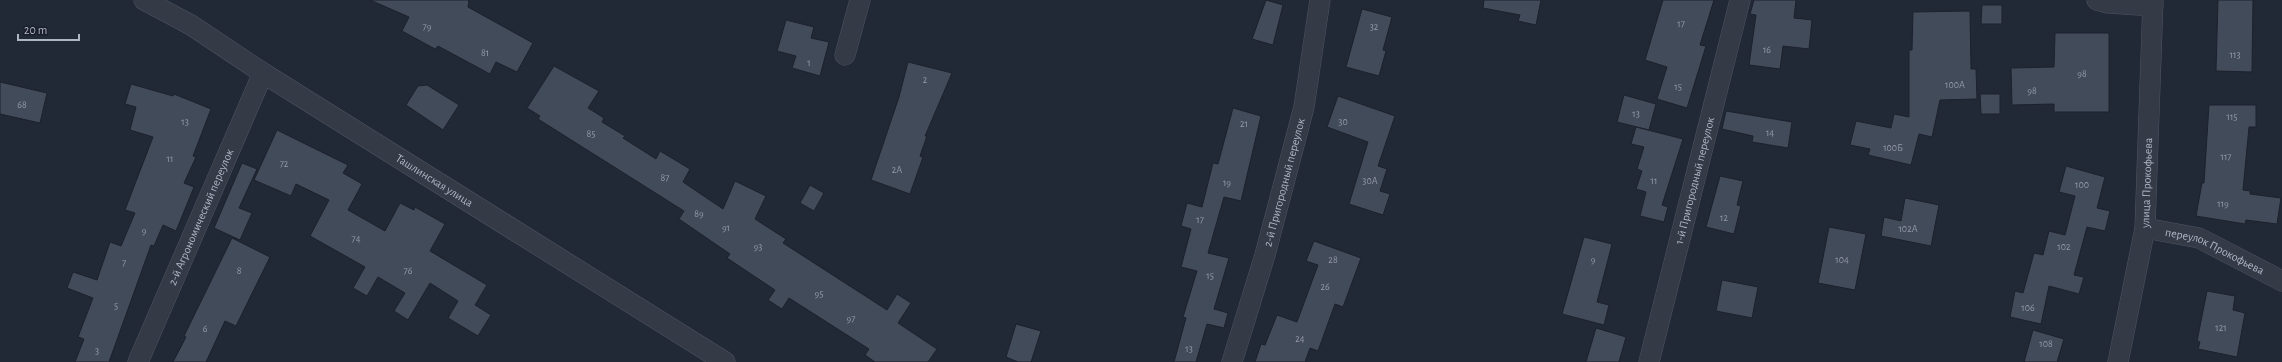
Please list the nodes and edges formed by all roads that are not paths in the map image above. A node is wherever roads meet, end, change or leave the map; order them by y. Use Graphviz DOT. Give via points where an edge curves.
graph roads {
  1 [pos="144,0"];
  2 [pos="860,0"];
  3 [pos="1320,0"];
  4 [pos="1740,0"];
  5 [pos="2097,0"];
  6 [pos="2153,3"];
  7 [pos="845,55"];
  8 [pos="263,73"];
  9 [pos="2145,228"];
  10 [pos="2282,281"];
  11 [pos="138,362"];
  12 [pos="725,362"];
  13 [pos="1232,362"];
  14 [pos="1649,362"];
  15 [pos="2118,362"];
  1 -- 8 [label="street, Ташлинская улица" via="191,25"];
  2 -- 7 [label="street"];
  3 -- 13 [label="street, 2-й Пригородный переулок" via="1304,107 1265,255"];
  4 -- 14 [label="street, 1-й Пригородный переулок"];
  5 -- 6 [label="street" via="2108,3"];
  6 -- 9 [label="street, улица Прокофьева"];
  8 -- 11 [label="street, 2-й Агрономический переулок"];
  8 -- 12 [label="street, Ташлинская улица"];
  9 -- 10 [label="street, переулок Прокофьева" via="2199,238"];
  9 -- 15 [label="street, улица Прокофьева"];
}
